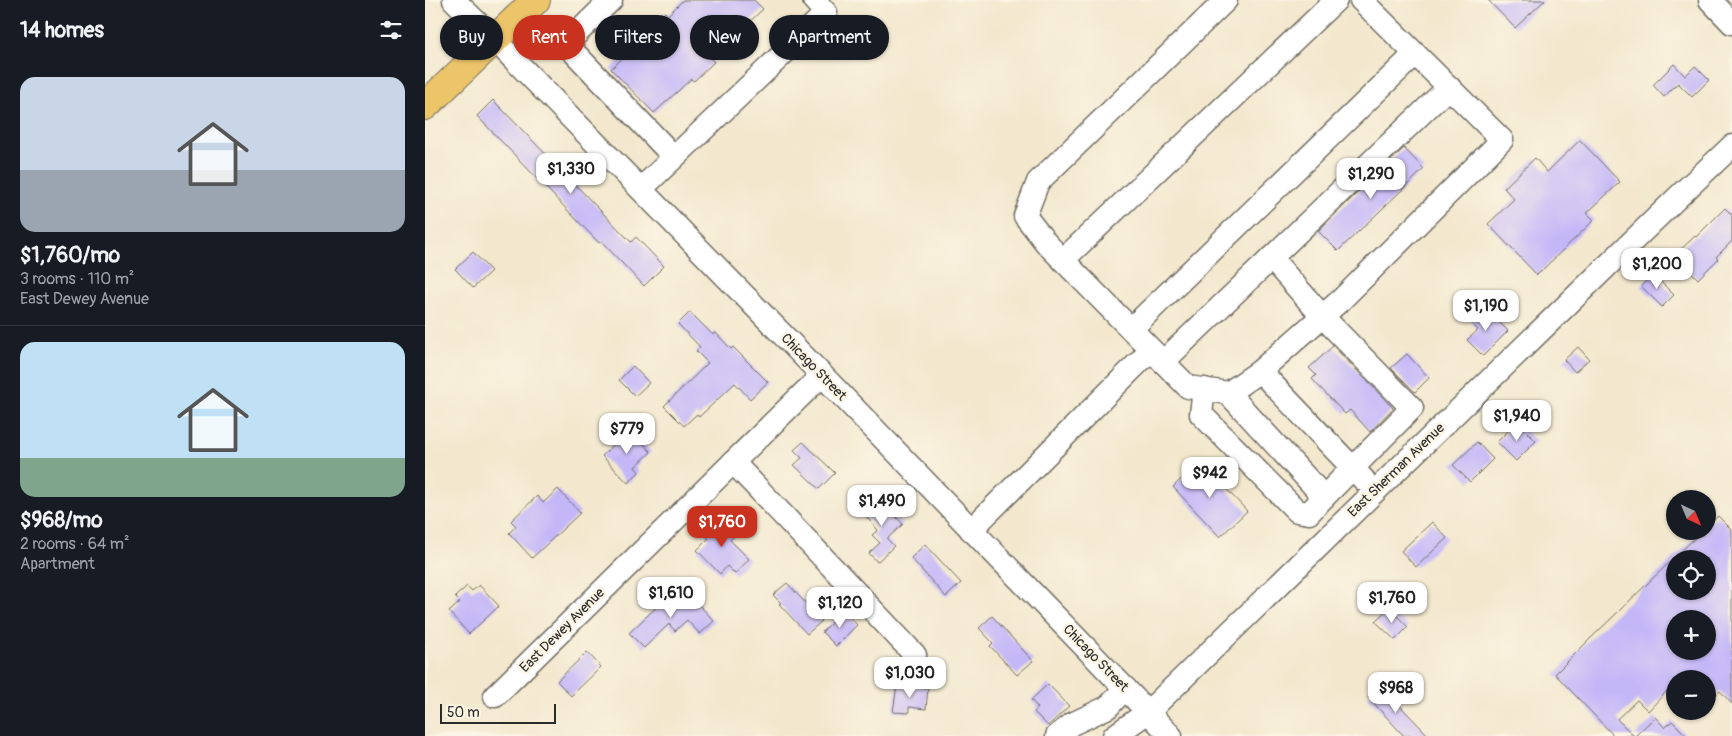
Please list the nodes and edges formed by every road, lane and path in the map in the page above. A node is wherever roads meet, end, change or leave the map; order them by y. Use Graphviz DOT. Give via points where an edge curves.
graph roads {
  1 [pos="454,0"];
  2 [pos="537,0"];
  3 [pos="611,0"];
  4 [pos="1226,0"];
  5 [pos="1336,0"];
  6 [pos="1361,0"];
  7 [pos="1710,0"];
  8 [pos="827,4"];
  9 [pos="469,15"];
  10 [pos="1732,23"];
  11 [pos="503,31"];
  12 [pos="503,48"];
  13 [pos="1415,54"];
  14 [pos="472,60"];
  15 [pos="1449,87"];
  16 [pos="425,106"];
  17 [pos="1732,146"];
  18 [pos="674,157"];
  19 [pos="641,189"];
  20 [pos="1271,258"];
  21 [pos="1063,260"];
  22 [pos="1323,316"];
  23 [pos="1131,329"];
  24 [pos="1157,356"];
  25 [pos="1260,371"];
  26 [pos="822,374"];
  27 [pos="1204,390"];
  28 [pos="1228,393"];
  29 [pos="733,462"];
  30 [pos="1354,469"];
  31 [pos="1375,491"];
  32 [pos="1324,497"];
  33 [pos="971,530"];
  34 [pos="915,655"];
  35 [pos="1125,688"];
  36 [pos="495,696"];
  37 [pos="1148,712"];
  38 [pos="1057,736"];
  39 [pos="1114,736"];
  40 [pos="1171,736"];
  1 -- 9 [label="street, Chicago Street"];
  2 -- 11 [label="main road"];
  3 -- 18 [label="street" via="566,44"];
  4 -- 21 [label="street" via="1038,182 1025,216"];
  5 -- 21 [label="street"];
  6 -- 13 [label="street"];
  7 -- 10 [label="street"];
  8 -- 18 [label="street"];
  12 -- 19 [label="street, Chicago Street"];
  13 -- 15 [label="street"];
  13 -- 23 [label="street"];
  14 -- 16 [label="main road"];
  15 -- 20 [label="street"];
  15 -- 22 [label="street" via="1502,140"];
  17 -- 31 [label="street, East Sherman Avenue"];
  18 -- 19 [label="street"];
  19 -- 26 [label="street, Chicago Street"];
  20 -- 22 [label="street"];
  20 -- 24 [label="street"];
  21 -- 23 [label="street"];
  22 -- 25 [label="street"];
  22 -- 30 [label="street" via="1412,408"];
  23 -- 24 [label="street"];
  24 -- 27 [label="street" via="1188,388"];
  24 -- 33 [label="street"];
  25 -- 28 [label="street"];
  25 -- 30 [label="street"];
  26 -- 29 [label="street, East Dewey Avenue"];
  26 -- 33 [label="street, Chicago Street"];
  27 -- 28 [label="street"];
  27 -- 32 [label="street" via="1201,414 1297,511 1309,513"];
  28 -- 32 [label="street"];
  29 -- 34 [label="street"];
  29 -- 36 [label="street, East Dewey Avenue"];
  30 -- 31 [label="street"];
  30 -- 32 [label="street"];
  31 -- 37 [label="street, East Sherman Avenue"];
  33 -- 35 [label="street, Chicago Street"];
  35 -- 37 [label="street, Chicago Street"];
  35 -- 38 [label="street" via="1108,707 1072,724"];
  37 -- 39 [label="street, East Sherman Avenue"];
  37 -- 40 [label="street, Chicago Street"];
}
